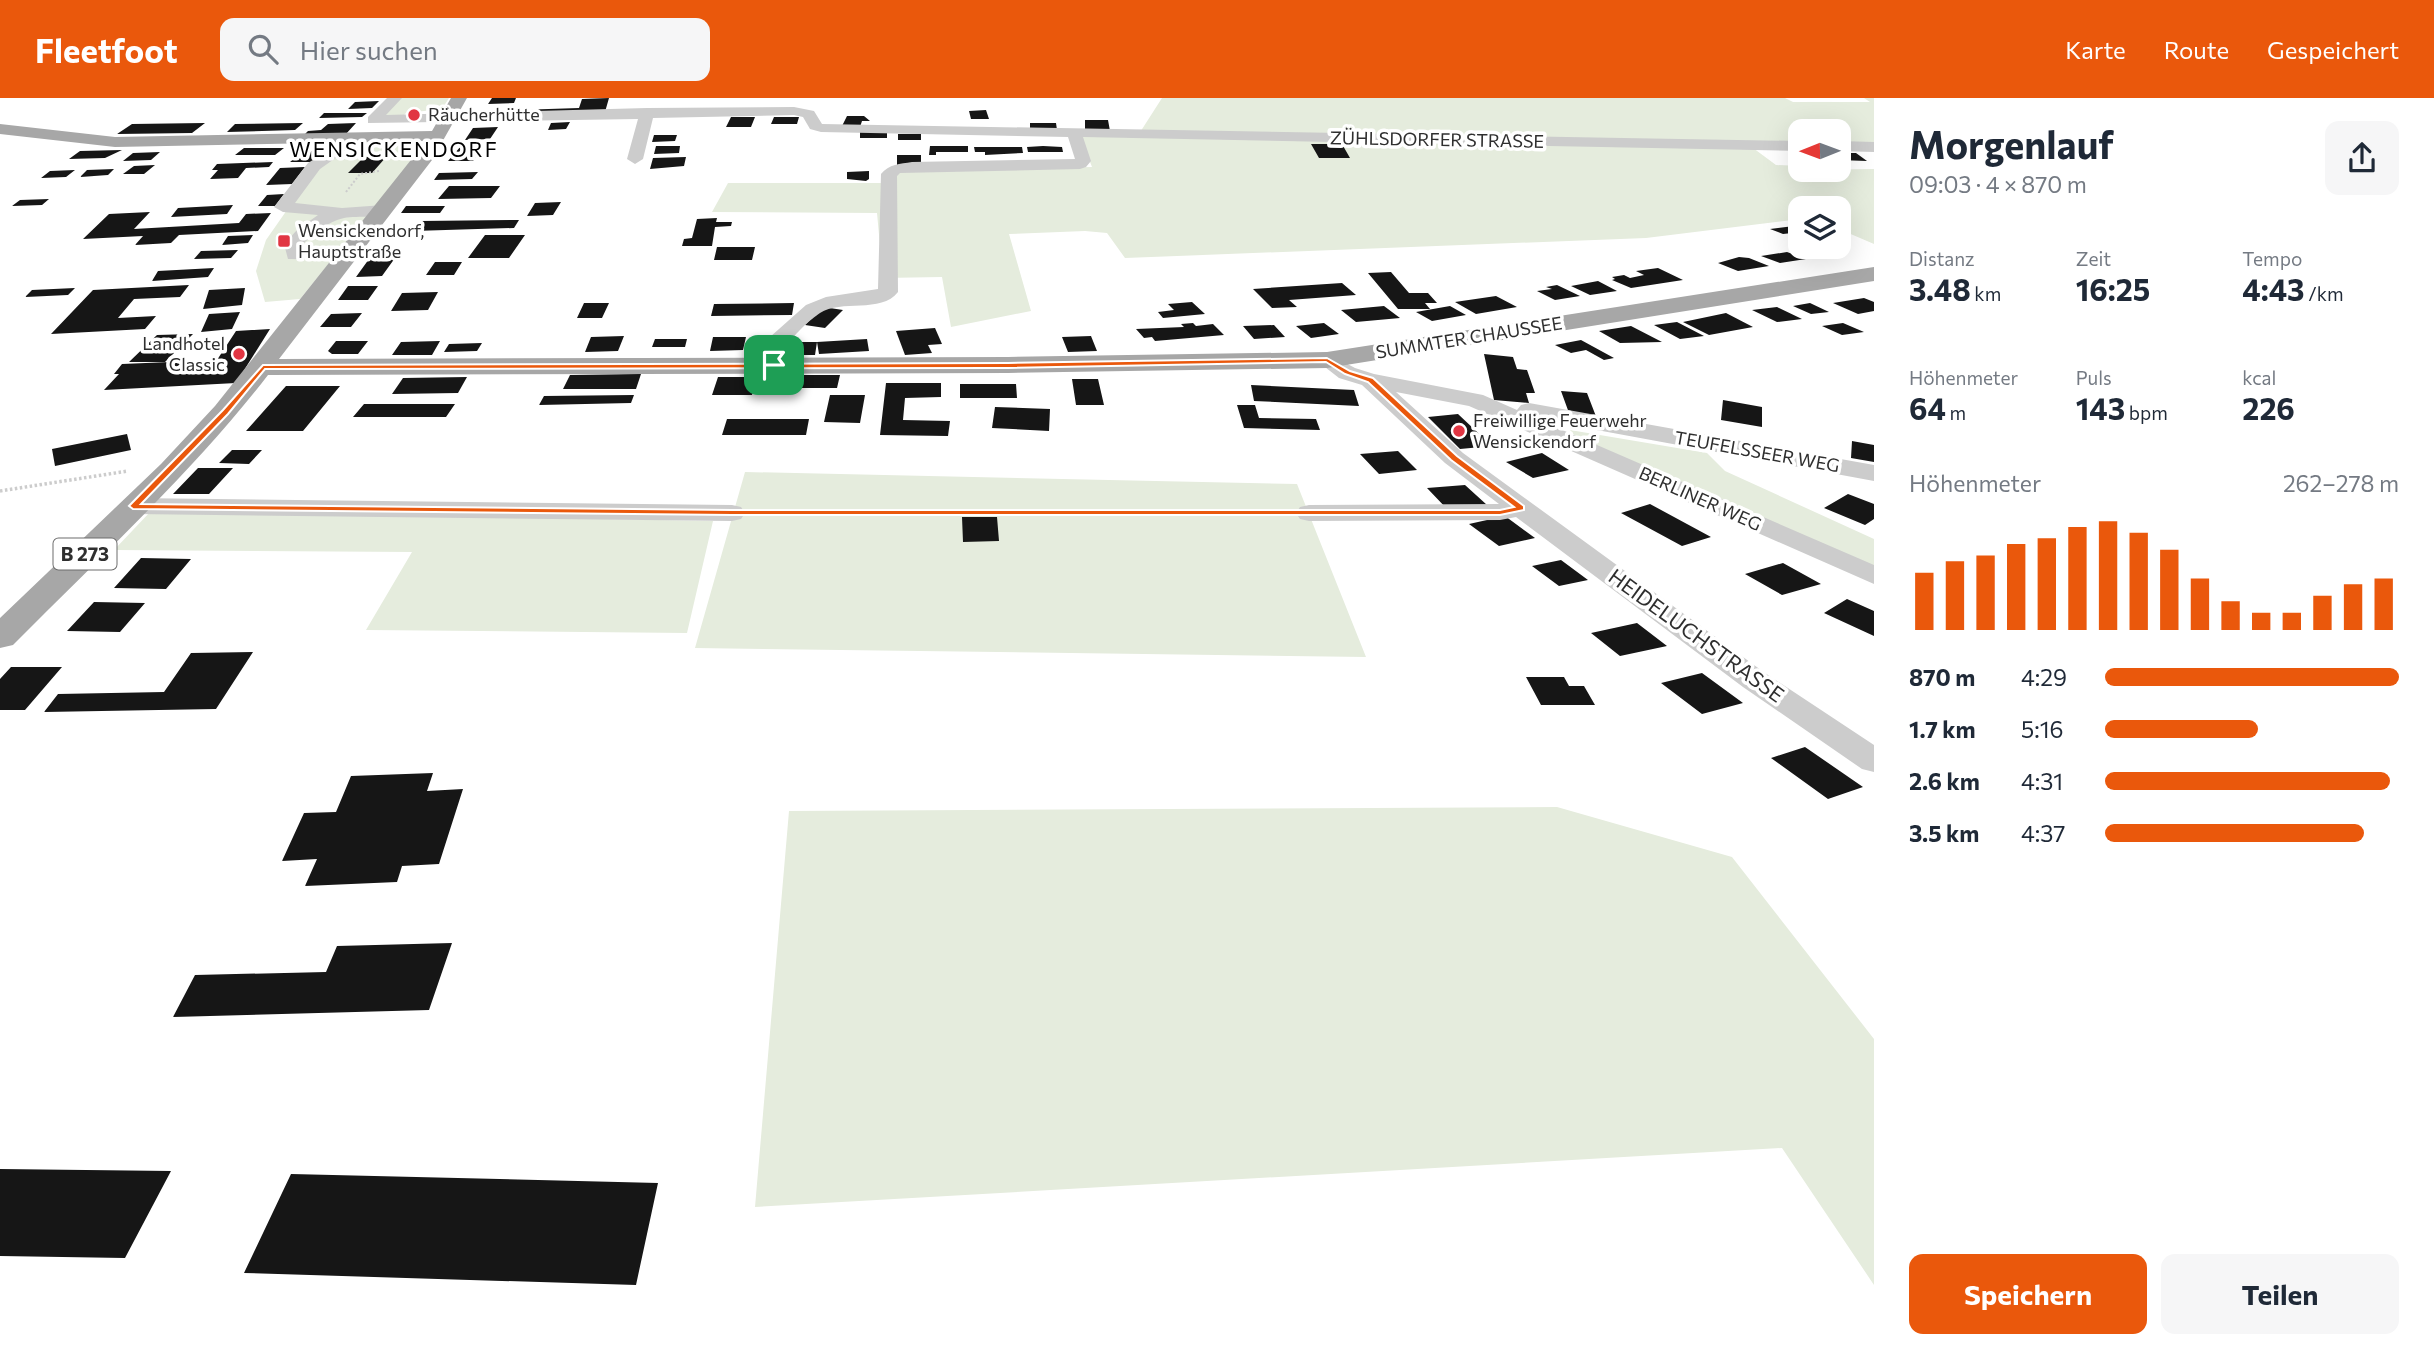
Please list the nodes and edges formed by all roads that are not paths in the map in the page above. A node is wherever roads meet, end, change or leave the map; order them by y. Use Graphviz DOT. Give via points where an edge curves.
graph roads {
  1 [pos="395,98"];
  2 [pos="458,98"];
  3 [pos="647,112"];
  4 [pos="447,119"];
  5 [pos="0,129"];
  6 [pos="1074,133"];
  7 [pos="437,136"];
  8 [pos="353,137"];
  9 [pos="1788,146"];
  10 [pos="1852,146"];
  11 [pos="1874,147"];
  12 [pos="635,159"];
  13 [pos="384,210"];
  14 [pos="333,212"];
  15 [pos="348,256"];
  16 [pos="1874,274"];
  17 [pos="1327,360"];
  18 [pos="774,365"];
  19 [pos="263,367"];
  20 [pos="1370,380"];
  21 [pos="1475,400"];
  22 [pos="1874,473"];
  23 [pos="133,506"];
  24 [pos="1521,508"];
  25 [pos="732,513"];
  26 [pos="1309,513"];
  27 [pos="1874,575"];
  28 [pos="0,637"];
  29 [pos="1874,761"];
  1 -- 4 [label="street, ZÜHLSDORFER STRASSE" via="373,120"];
  2 -- 4 [label="main road, B 273"];
  3 -- 4 [label="street, ZÜHLSDORFER STRASSE"];
  3 -- 6 [label="street, ZÜHLSDORFER STRASSE" via="803,111 821,128"];
  3 -- 12 [label="street"];
  4 -- 7 [label="main road, B 273"];
  5 -- 8 [label="main road" via="115,142"];
  6 -- 9 [label="street, ZÜHLSDORFER STRASSE"];
  6 -- 18 [label="street" via="1083,161 1080,164 896,169 890,174 888,292 813,309 778,342"];
  7 -- 8 [label="main road"];
  7 -- 13 [label="main road, B 273"];
  8 -- 14 [label="street" via="314,166 283,207"];
  10 -- 11 [label="street"];
  13 -- 14 [label="street"];
  13 -- 15 [label="main road, B 273"];
  14 -- 15 [label="street" via="293,244 295,255"];
  15 -- 19 [label="main road, B 273"];
  16 -- 17 [label="main road, SUMMTER CHAUSSEE"];
  17 -- 18 [label="main road, SUMMTER CHAUSSEE"];
  17 -- 20 [label="street, BERLINER WEG"];
  18 -- 19 [label="main road, SUMMTER CHAUSSEE"];
  19 -- 23 [label="main road, B 273"];
  20 -- 21 [label="street, BERLINER WEG"];
  20 -- 24 [label="street, HEIDELUCHSTRASSE" via="1454,458"];
  21 -- 22 [label="street, TEUFELSSEER WEG"];
  21 -- 27 [label="street, BERLINER WEG"];
  23 -- 25 [label="street"];
  23 -- 28 [label="main road, B 273"];
  24 -- 26 [label="street" via="1500,512"];
  24 -- 29 [label="street, HEIDELUCHSTRASSE" via="1754,680"];
}
